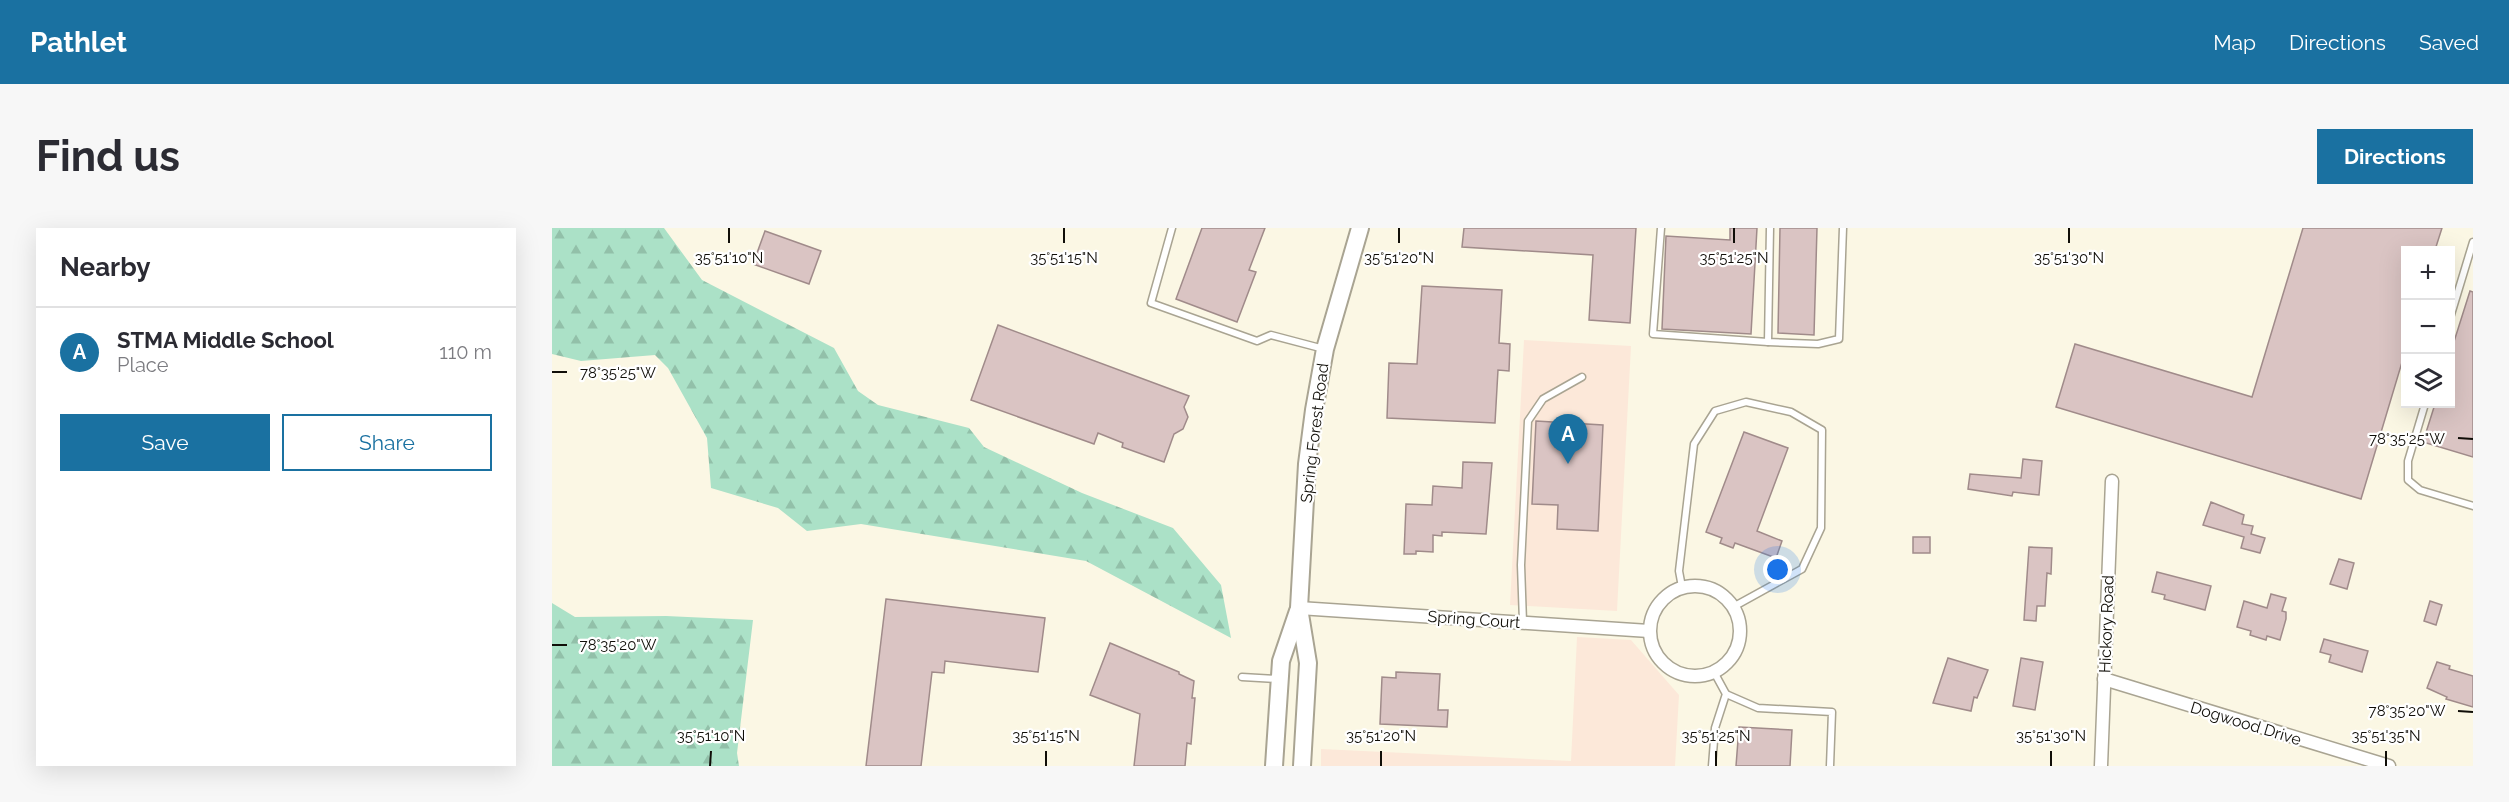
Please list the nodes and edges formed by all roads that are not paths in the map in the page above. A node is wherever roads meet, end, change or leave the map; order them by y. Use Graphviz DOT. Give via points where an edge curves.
graph roads {
  1 [pos="1172,228"];
  2 [pos="1360,228"];
  3 [pos="1661,228"];
  4 [pos="1770,228"];
  5 [pos="1843,228"];
  6 [pos="2473,242"];
  7 [pos="2455,304"];
  8 [pos="1768,342"];
  9 [pos="1325,350"];
  10 [pos="1582,377"];
  11 [pos="2424,408"];
  12 [pos="2112,481"];
  13 [pos="2473,506"];
  14 [pos="1682,587"];
  15 [pos="1733,607"];
  16 [pos="1299,608"];
  17 [pos="1523,622"];
  18 [pos="1649,631"];
  19 [pos="1714,672"];
  20 [pos="1242,677"];
  21 [pos="1280,679"];
  22 [pos="2103,679"];
  23 [pos="1726,694"];
  24 [pos="1274,766"];
  25 [pos="1302,766"];
  26 [pos="1712,766"];
  27 [pos="1830,766"];
  28 [pos="2101,766"];
  29 [pos="2389,766"];
  1 -- 9 [label="lane" via="1151,303 1257,341 1271,335"];
  2 -- 9 [label="main road, Spring Forest Road"];
  3 -- 8 [label="lane" via="1653,334"];
  4 -- 8 [label="lane"];
  5 -- 8 [label="lane" via="1839,339 1818,345"];
  6 -- 7 [label="lane"];
  9 -- 16 [label="main road, Spring Forest Road" via="1307,465"];
  10 -- 17 [label="lane" via="1543,399 1528,421 1521,566"];
  11 -- 13 [label="lane" via="2408,461 2408,480 2420,490"];
  12 -- 22 [label="street, Hickory Road"];
  14 -- 15 [label="street" via="1697,585 1711,589"];
  14 -- 15 [label="lane" via="1679,571 1694,444 1715,411 1746,402 1791,412 1821,430 1821,528 1802,569"];
  14 -- 18 [label="street" via="1658,604"];
  15 -- 19 [label="street" via="1740,636 1735,651"];
  16 -- 17 [label="street, Spring Court"];
  16 -- 21 [label="main road, Spring Forest Road" via="1281,661"];
  16 -- 25 [label="main road, Spring Forest Road" via="1308,663"];
  17 -- 18 [label="street, Spring Court"];
  18 -- 19 [label="street" via="1656,653 1671,669 1684,675"];
  19 -- 23 [label="lane"];
  20 -- 21 [label="lane"];
  21 -- 24 [label="main road, Spring Forest Road"];
  22 -- 28 [label="street, Hickory Road"];
  22 -- 29 [label="street, Dogwood Drive"];
  23 -- 26 [label="lane" via="1715,728"];
  23 -- 27 [label="lane" via="1758,708 1832,712"];
}
